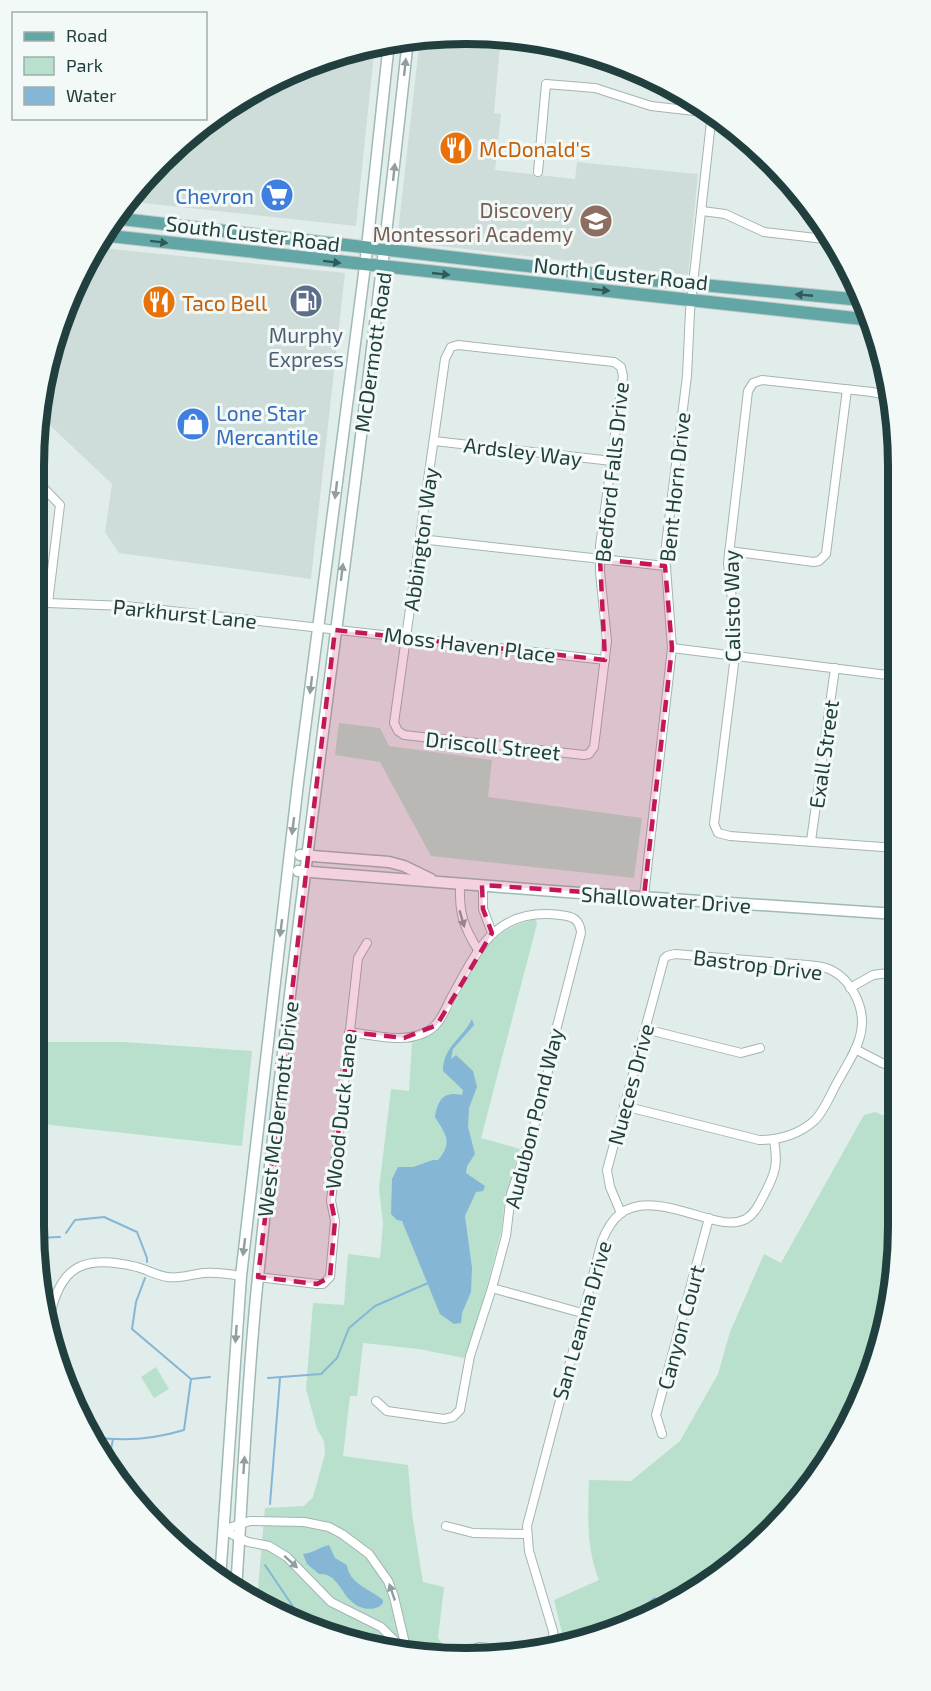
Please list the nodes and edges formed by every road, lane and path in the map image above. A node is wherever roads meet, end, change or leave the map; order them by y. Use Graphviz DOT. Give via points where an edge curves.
graph roads {
  1 [pos="407,48"];
  2 [pos="388,51"];
  3 [pos="384,92"];
  4 [pos="402,94"];
  5 [pos="693,111"];
  6 [pos="711,123"];
  7 [pos="538,172"];
  8 [pos="702,211"];
  9 [pos="124,219"];
  10 [pos="112,236"];
  11 [pos="821,239"];
  12 [pos="368,248"];
  13 [pos="385,250"];
  14 [pos="365,266"];
  15 [pos="383,267"];
  16 [pos="570,271"];
  17 [pos="694,284"];
  18 [pos="569,287"];
  19 [pos="853,299"];
  20 [pos="692,301"];
  21 [pos="861,319"];
  22 [pos="621,367"];
  23 [pos="847,389"];
  24 [pos="881,394"];
  25 [pos="434,441"];
  26 [pos="612,461"];
  27 [pos="339,465"];
  28 [pos="356,468"];
  29 [pos="44,488"];
  30 [pos="420,538"];
  31 [pos="729,551"];
  32 [pos="600,559"];
  33 [pos="664,566"];
  34 [pos="44,602"];
  35 [pos="48,603"];
  36 [pos="318,627"];
  37 [pos="335,630"];
  38 [pos="406,636"];
  39 [pos="672,648"];
  40 [pos="735,656"];
  41 [pos="605,660"];
  42 [pos="835,668"];
  43 [pos="888,675"];
  44 [pos="398,731"];
  45 [pos="589,754"];
  46 [pos="298,783"];
  47 [pos="315,785"];
  48 [pos="811,841"];
  49 [pos="888,847"];
  50 [pos="290,854"];
  51 [pos="306,856"];
  52 [pos="381,861"];
  53 [pos="288,870"];
  54 [pos="304,871"];
  55 [pos="363,876"];
  56 [pos="436,882"];
  57 [pos="460,884"];
  58 [pos="483,885"];
  59 [pos="644,896"];
  60 [pos="888,913"];
  61 [pos="492,933"];
  62 [pos="367,943"];
  63 [pos="478,950"];
  64 [pos="667,956"];
  65 [pos="888,973"];
  66 [pos="850,988"];
  67 [pos="645,1029"];
  68 [pos="349,1032"];
  69 [pos="760,1048"];
  70 [pos="855,1049"];
  71 [pos="888,1065"];
  72 [pos="624,1106"];
  73 [pos="774,1140"];
  74 [pos="621,1213"];
  75 [pos="709,1218"];
  76 [pos="241,1276"];
  77 [pos="258,1277"];
  78 [pos="492,1288"];
  79 [pos="52,1307"];
  80 [pos="582,1313"];
  81 [pos="376,1401"];
  82 [pos="662,1434"];
  83 [pos="240,1524"];
  84 [pos="446,1526"];
  85 [pos="223,1530"];
  86 [pos="526,1534"];
  87 [pos="239,1538"];
  88 [pos="221,1569"];
  89 [pos="237,1580"];
  90 [pos="554,1638"];
  91 [pos="395,1641"];
  92 [pos="405,1643"];
  4 -- 1 [label="main road, McDermott Road, one-way"];
  2 -- 3 [label="main road, McDermott Road"];
  3 -- 4 [label="main road"];
  3 -- 12 [label="main road, McDermott Road"];
  13 -- 4 [label="main road, McDermott Road, one-way"];
  5 -- 7 [label="street" via="651,106 595,88 546,84"];
  6 -- 8 [label="street, Bent Horn Drive"];
  8 -- 11 [label="street" via="725,214 764,232"];
  8 -- 17 [label="street, Bent Horn Drive"];
  9 -- 12 [label="main road, North Custer Road"];
  10 -- 14 [label="main road, South Custer Road, one-way"];
  12 -- 13 [label="main road, North Custer Road"];
  12 -- 14 [label="main road, McDermott Road"];
  13 -- 15 [label="main road, McDermott Road"];
  13 -- 16 [label="main road, North Custer Road"];
  14 -- 15 [label="main road, North Custer Road"];
  14 -- 27 [label="main road, McDermott Road"];
  15 -- 18 [label="main road, North Custer Road, one-way"];
  15 -- 28 [label="main road, McDermott Road"];
  16 -- 17 [label="main road, North Custer Road"];
  16 -- 18 [label="main road"];
  19 -- 17 [label="main road, North Custer Road, one-way"];
  17 -- 20 [label="street, Bent Horn Drive"];
  18 -- 20 [label="main road, North Custer Road, one-way"];
  20 -- 21 [label="main road, North Custer Road"];
  20 -- 33 [label="street, Bent Horn Drive"];
  22 -- 25 [label="street, Abbington Way" via="614,362 465,345 451,347 445,358"];
  22 -- 26 [label="street, Bedford Falls Drive"];
  23 -- 24 [label="street"];
  23 -- 31 [label="street, Calisto Way" via="762,380 753,383 747,395"];
  23 -- 31 [label="street" via="828,549 823,558 814,562"];
  25 -- 26 [label="street, Ardsley Way"];
  25 -- 30 [label="street, Abbington Way"];
  26 -- 32 [label="street, Bedford Falls Drive"];
  27 -- 28 [label="main road"];
  27 -- 36 [label="main road, McDermott Road, one-way"];
  37 -- 28 [label="main road, McDermott Road, one-way"];
  29 -- 35 [label="street" via="60,505"];
  30 -- 32 [label="street"];
  30 -- 38 [label="street, Abbington Way"];
  31 -- 40 [label="street, Calisto Way"];
  32 -- 33 [label="street"];
  32 -- 41 [label="street, Bedford Falls Drive" via="607,627"];
  33 -- 39 [label="street, Bent Horn Drive"];
  34 -- 35 [label="street, Parkhurst Lane"];
  35 -- 36 [label="street, Parkhurst Lane" via="126,606"];
  36 -- 37 [label="street, Parkhurst Lane"];
  36 -- 46 [label="main road, West McDermott Drive, one-way"];
  37 -- 38 [label="street, Moss Haven Place"];
  37 -- 47 [label="main road, West McDermott Drive"];
  38 -- 41 [label="street, Moss Haven Place"];
  38 -- 44 [label="street, Abbington Way" via="394,723"];
  39 -- 40 [label="street"];
  39 -- 59 [label="street, Bent Horn Drive"];
  40 -- 42 [label="street"];
  40 -- 48 [label="street, Calisto Way" via="714,815 716,831 730,836"];
  41 -- 45 [label="street, Bedford Falls Drive" via="594,747"];
  42 -- 43 [label="street"];
  42 -- 48 [label="street, Exall Street"];
  44 -- 45 [label="street, Driscoll Street" via="404,735"];
  46 -- 47 [label="main road"];
  46 -- 50 [label="main road, West McDermott Drive, one-way"];
  47 -- 51 [label="main road, West McDermott Drive"];
  48 -- 49 [label="street"];
  50 -- 51 [label="main road, Shallowater Drive"];
  50 -- 53 [label="main road, West McDermott Drive"];
  51 -- 52 [label="main road, Shallowater Drive"];
  51 -- 54 [label="main road, West McDermott Drive"];
  52 -- 55 [label="main road" via="374,872"];
  52 -- 56 [label="main road, Shallowater Drive" via="404,866"];
  53 -- 54 [label="main road, Shallowater Drive"];
  53 -- 76 [label="main road, West McDermott Drive, one-way"];
  54 -- 55 [label="main road, Shallowater Drive"];
  54 -- 77 [label="main road, West McDermott Drive"];
  55 -- 56 [label="main road, Shallowater Drive"];
  56 -- 57 [label="main road, Shallowater Drive"];
  57 -- 58 [label="main road, Shallowater Drive"];
  57 -- 63 [label="street, one-way" via="463,925"];
  58 -- 59 [label="main road, Shallowater Drive"];
  58 -- 61 [label="street" via="483,909"];
  59 -- 60 [label="main road, Shallowater Drive"];
  61 -- 63 [label="street"];
  61 -- 78 [label="street, Audubon Pond Way" via="515,919 543,913 571,916 581,933 539,1109 511,1194 506,1236"];
  62 -- 68 [label="street, Wood Duck Lane" via="358,958"];
  63 -- 68 [label="street" via="437,1024 427,1032 404,1038"];
  64 -- 66 [label="street, Bastrop Drive" via="807,965 827,969"];
  64 -- 67 [label="street, Nueces Drive"];
  65 -- 66 [label="street" via="873,975"];
  66 -- 70 [label="street, Bastrop Drive" via="863,1019"];
  67 -- 69 [label="street" via="741,1053"];
  67 -- 72 [label="street, Nueces Drive"];
  68 -- 77 [label="street, Wood Duck Lane" via="331,1201 335,1221 330,1276 317,1284"];
  70 -- 71 [label="street"];
  70 -- 73 [label="street, Bastrop Drive" via="816,1119 800,1131"];
  72 -- 73 [label="street" via="759,1140"];
  72 -- 74 [label="street, Nueces Drive" via="607,1170"];
  73 -- 75 [label="street" via="778,1160 774,1176 754,1213 736,1222"];
  74 -- 75 [label="street" via="640,1206 663,1207"];
  74 -- 80 [label="street, San Leanna Drive" via="602,1241"];
  75 -- 82 [label="street, Canyon Court" via="656,1415"];
  76 -- 77 [label="main road"];
  76 -- 79 [label="street" via="206,1273 170,1278 124,1264 93,1262 64,1278"];
  76 -- 85 [label="main road, West McDermott Drive, one-way"];
  83 -- 77 [label="main road, West McDermott Drive, one-way"];
  78 -- 80 [label="street"];
  78 -- 81 [label="street, Audubon Pond Way" via="470,1356 460,1410 453,1417 387,1411"];
  80 -- 86 [label="street, San Leanna Drive"];
  83 -- 85 [label="street"];
  83 -- 87 [label="main road, West McDermott Drive"];
  92 -- 83 [label="street, one-way" via="388,1581 357,1544 329,1527 304,1522"];
  84 -- 86 [label="street" via="473,1533"];
  85 -- 87 [label="street"];
  85 -- 88 [label="main road, West McDermott Drive"];
  86 -- 90 [label="street, San Leanna Drive"];
  87 -- 89 [label="main road, West McDermott Drive"];
  87 -- 91 [label="street, one-way" via="269,1546 286,1557 331,1602 381,1627"];
}
